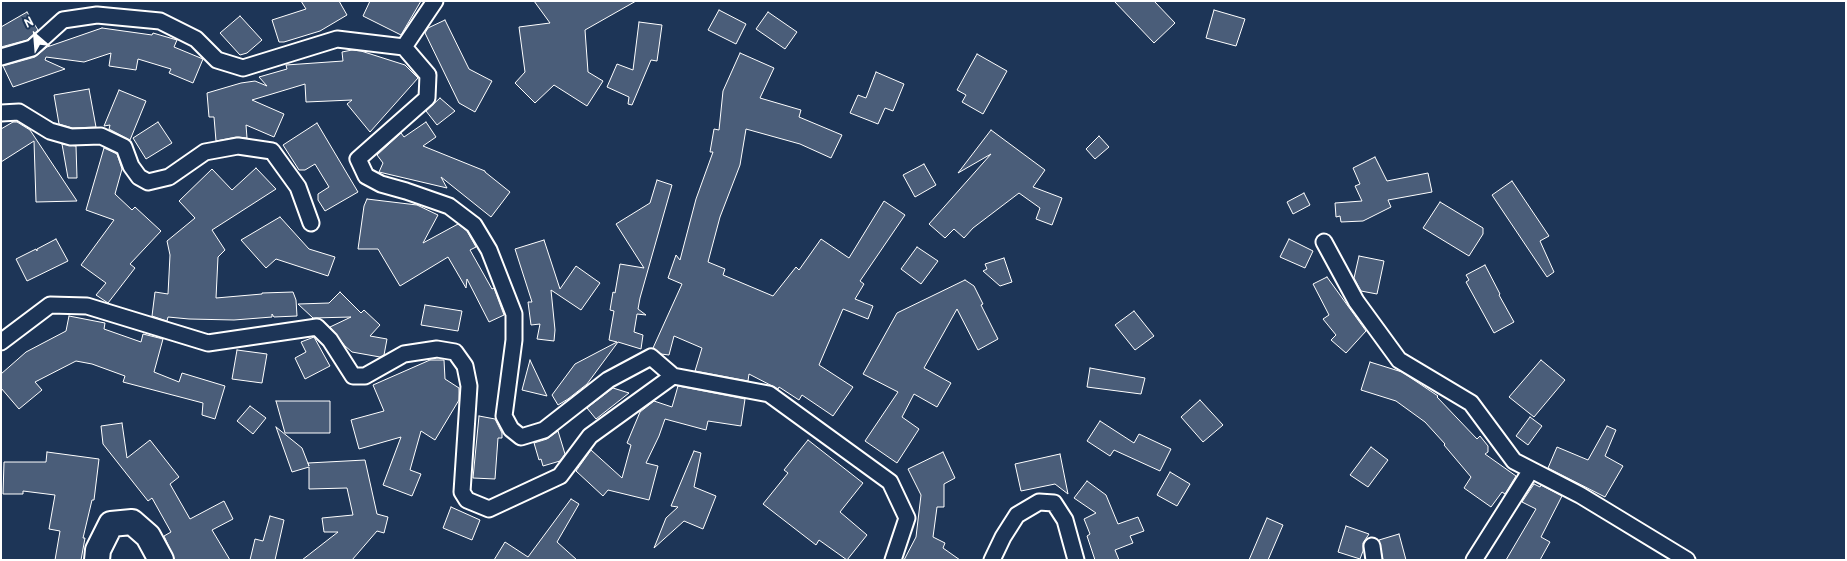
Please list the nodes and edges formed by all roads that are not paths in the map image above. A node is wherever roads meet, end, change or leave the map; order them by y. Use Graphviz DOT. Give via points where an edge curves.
graph roads {
  1 [pos="434,1"];
  2 [pos="92,9"];
  3 [pos="404,47"];
  4 [pos="1,57"];
  5 [pos="1,113"];
  6 [pos="311,223"];
  7 [pos="1324,242"];
  8 [pos="1,342"];
  9 [pos="673,376"];
  10 [pos="1531,470"];
  11 [pos="97,560"];
  12 [pos="161,560"];
  13 [pos="893,560"];
  14 [pos="992,560"];
  15 [pos="1076,560"];
  16 [pos="1474,560"];
  17 [pos="1687,560"];
  1 -- 3 [label="street"];
  2 -- 3 [label="street" via="97,15 160,21 196,39 217,60 243,68 337,39"];
  2 -- 4 [label="street" via="64,20 32,48"];
  3 -- 9 [label="street" via="428,75 427,98 358,159 366,176 381,184 449,206 474,225 490,250 514,314 514,340 504,416 512,429 521,437 544,430 608,380 651,358"];
  5 -- 6 [label="street" via="19,112 50,131 71,137 101,136 124,147 138,178 148,182 169,177 205,152 238,146 272,151 298,188"];
  7 -- 10 [label="street" via="1356,301 1399,360 1471,403 1514,461"];
  8 -- 9 [label="street" via="50,305 87,306 208,344 317,326 353,376 365,376 404,354 437,349 455,352 465,366 469,386 462,492 467,500 490,509 560,476 590,436"];
  9 -- 13 [label="street" via="769,394 890,482 907,518"];
  10 -- 16 [label="street"];
  10 -- 17 [label="street" via="1580,495"];
  11 -- 12 [label="main road" via="98,550 111,524 132,522 148,536"];
  14 -- 15 [label="street" via="1017,516 1038,502 1054,503 1066,520"];
}
